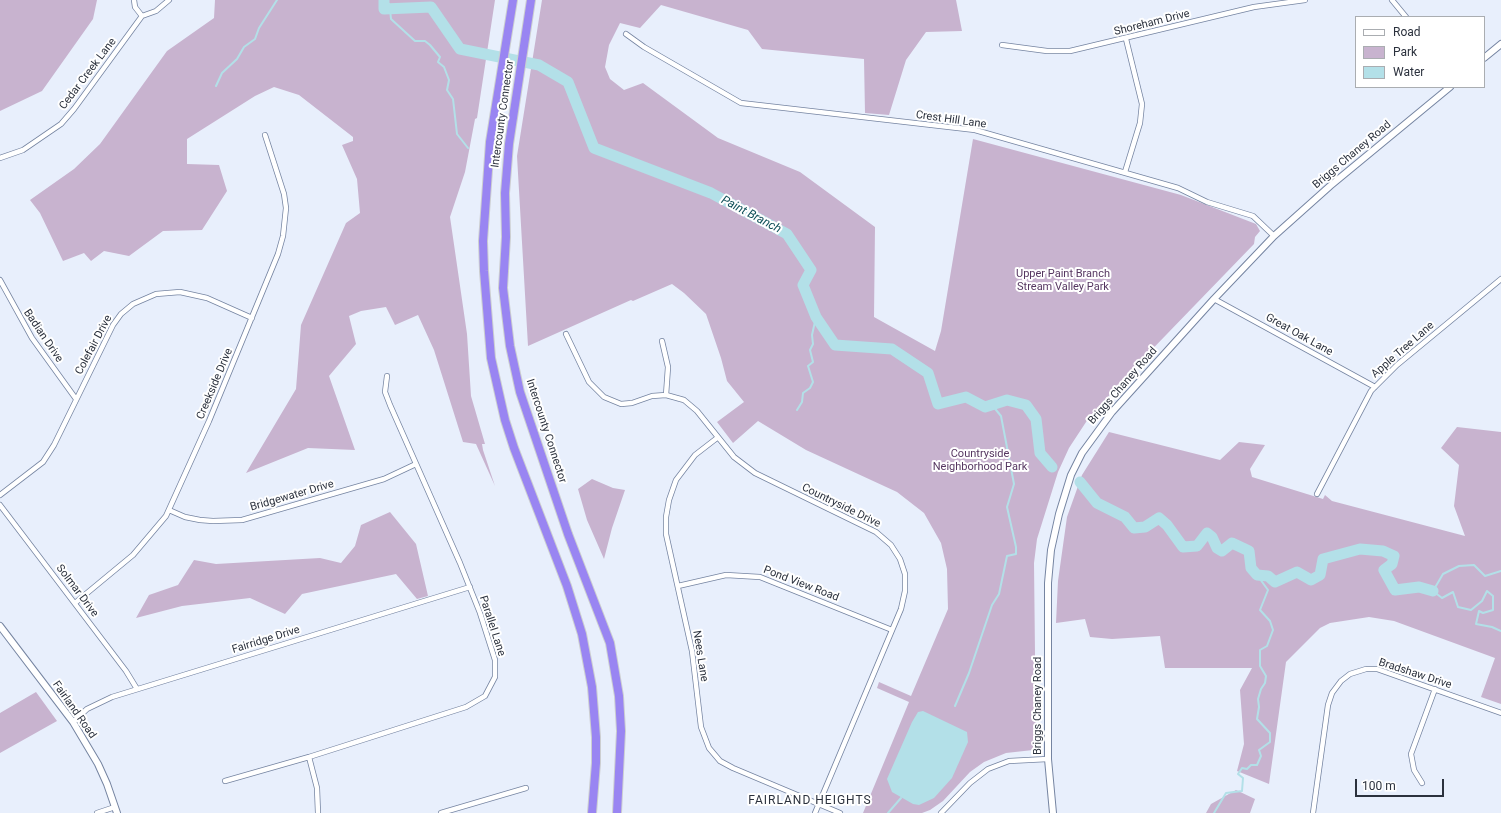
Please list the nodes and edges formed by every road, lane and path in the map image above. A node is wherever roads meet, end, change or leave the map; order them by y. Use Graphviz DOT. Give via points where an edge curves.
graph roads {
  1 [pos="134,0"];
  2 [pos="169,0"];
  3 [pos="513,0"];
  4 [pos="531,0"];
  5 [pos="1305,0"];
  6 [pos="1392,0"];
  7 [pos="142,16"];
  8 [pos="1405,16"];
  9 [pos="626,34"];
  10 [pos="1126,39"];
  11 [pos="1501,44"];
  12 [pos="1002,45"];
  13 [pos="1485,57"];
  14 [pos="1449,88"];
  15 [pos="264,135"];
  16 [pos="0,158"];
  17 [pos="1125,172"];
  18 [pos="1274,236"];
  19 [pos="1501,279"];
  20 [pos="0,280"];
  21 [pos="1214,299"];
  22 [pos="252,318"];
  23 [pos="566,334"];
  24 [pos="662,341"];
  25 [pos="387,376"];
  26 [pos="1375,387"];
  27 [pos="666,395"];
  28 [pos="76,399"];
  29 [pos="717,438"];
  30 [pos="416,464"];
  31 [pos="1317,494"];
  32 [pos="0,495"];
  33 [pos="0,505"];
  34 [pos="169,510"];
  35 [pos="678,586"];
  36 [pos="470,587"];
  37 [pos="75,603"];
  38 [pos="0,626"];
  39 [pos="892,630"];
  40 [pos="137,689"];
  41 [pos="1435,689"];
  42 [pos="1501,713"];
  43 [pos="73,722"];
  44 [pos="309,757"];
  45 [pos="1048,759"];
  46 [pos="225,781"];
  47 [pos="1422,783"];
  48 [pos="526,788"];
  49 [pos="819,805"];
  50 [pos="116,810"];
  51 [pos="97,813"];
  52 [pos="318,813"];
  53 [pos="440,813"];
  54 [pos="592,813"];
  55 [pos="616,813"];
  56 [pos="815,813"];
  57 [pos="840,813"];
  58 [pos="941,813"];
  59 [pos="1054,813"];
  60 [pos="1313,813"];
  1 -- 7 [label="street" via="135,7"];
  2 -- 7 [label="street, Cedar Creek Lane" via="156,11"];
  3 -- 54 [label="highway, Intercounty Connector" via="490,142 483,241 491,358 514,448 567,586 582,634 592,686 596,737"];
  4 -- 55 [label="highway, Intercounty Connector" via="509,144 503,288 510,346 520,392 568,534 610,643 622,731"];
  5 -- 10 [label="street, Shoreham Drive" via="1254,7"];
  6 -- 8 [label="street"];
  7 -- 16 [label="street, Cedar Creek Lane" via="61,124 23,150"];
  9 -- 17 [label="street, Crest Hill Lane" via="741,103 975,130"];
  10 -- 12 [label="street, Shoreham Drive" via="1070,51 1047,51"];
  10 -- 17 [label="street" via="1142,104 1140,123"];
  11 -- 13 [label="main road"];
  14 -- 18 [label="main road, Briggs Chaney Road"];
  15 -- 22 [label="street, Creekside Drive" via="284,194 286,208 278,254"];
  17 -- 18 [label="street, Crest Hill Lane" via="1178,188 1207,202 1252,216"];
  18 -- 21 [label="main road, Briggs Chaney Road"];
  19 -- 26 [label="street, Apple Tree Lane" via="1397,365"];
  20 -- 28 [label="street, Badian Drive" via="32,338"];
  21 -- 26 [label="street, Great Oak Lane"];
  21 -- 45 [label="main road, Briggs Chaney Road" via="1112,412 1082,453 1071,475 1051,550 1048,583"];
  22 -- 28 [label="street, Colefair Drive" via="194,294 168,292 144,298 127,309 113,324"];
  22 -- 34 [label="street, Creekside Drive"];
  23 -- 27 [label="street, Countryside Drive" via="589,382 604,397 621,404"];
  24 -- 27 [label="street" via="668,367"];
  25 -- 30 [label="street, Parallel Lane" via="385,392"];
  26 -- 31 [label="street, Apple Tree Lane"];
  27 -- 29 [label="street, Countryside Drive" via="684,400 697,411"];
  28 -- 32 [label="street, Colefair Drive" via="43,462"];
  29 -- 35 [label="street, Nees Lane" via="694,455 685,466 668,500 666,534"];
  29 -- 39 [label="street, Countryside Drive" via="734,457 755,473 876,532 891,545 900,559 905,591"];
  30 -- 34 [label="street, Bridgewater Drive" via="384,479 242,520 200,520"];
  30 -- 36 [label="street, Parallel Lane"];
  33 -- 37 [label="street, Solmar Drive"];
  34 -- 37 [label="street, Creekside Drive" via="133,555"];
  35 -- 39 [label="street, Pond View Road" via="726,575 760,577"];
  35 -- 49 [label="street, Nees Lane" via="692,650 701,727 709,748 720,761 733,768"];
  36 -- 40 [label="street, Fairridge Drive"];
  36 -- 44 [label="street, Parallel Lane" via="495,660 495,677 485,696 466,707"];
  37 -- 40 [label="street, Solmar Drive"];
  38 -- 43 [label="main road, Fairland Road"];
  39 -- 49 [label="street, Countryside Drive"];
  40 -- 43 [label="street, Fairridge Drive" via="97,703"];
  41 -- 42 [label="street, Bradshaw Drive"];
  41 -- 47 [label="street" via="1411,754 1414,770"];
  41 -- 60 [label="street, Bradshaw Drive" via="1377,669 1366,669 1350,674 1341,681 1332,693 1328,706"];
  43 -- 50 [label="main road, Fairland Road" via="98,764"];
  44 -- 46 [label="street, Parallel Lane"];
  44 -- 52 [label="street" via="318,788"];
  45 -- 58 [label="street" via="1009,761 988,769 970,783"];
  45 -- 59 [label="main road, Briggs Chaney Road"];
  48 -- 53 [label="street"];
  49 -- 56 [label="street, Countryside Drive"];
  49 -- 57 [label="street, Nees Lane"];
  50 -- 51 [label="street"];
}
